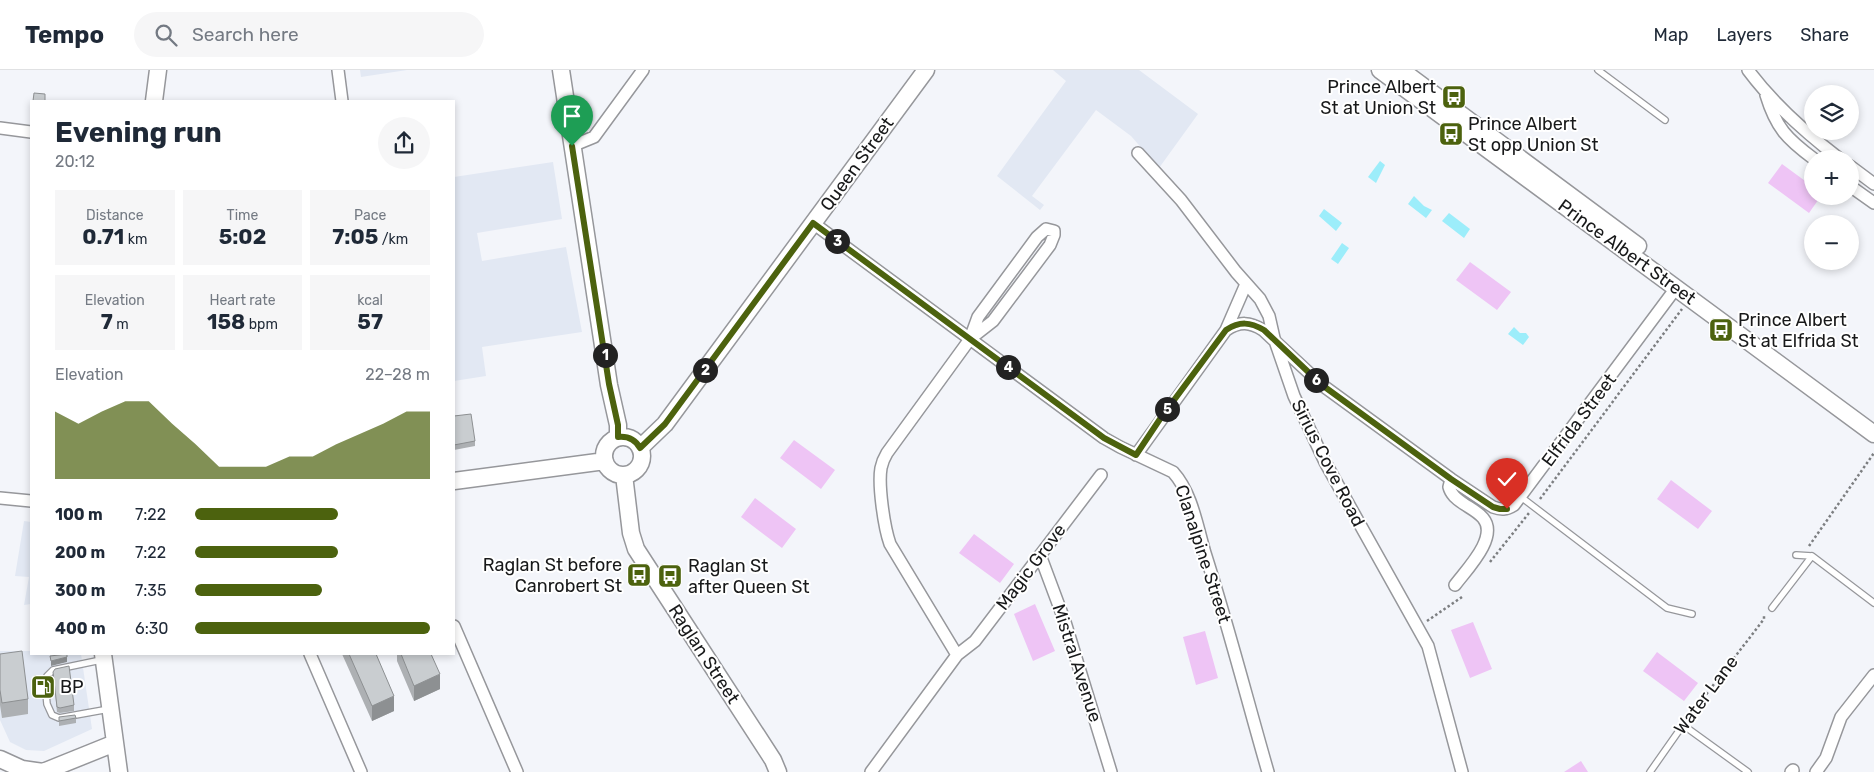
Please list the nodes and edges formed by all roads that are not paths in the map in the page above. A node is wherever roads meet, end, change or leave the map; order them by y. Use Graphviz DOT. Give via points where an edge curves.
graph roads {
  1 [pos="158,70"];
  2 [pos="338,70"];
  3 [pos="561,70"];
  4 [pos="644,70"];
  5 [pos="926,70"];
  6 [pos="1380,70"];
  7 [pos="1598,70"];
  8 [pos="1748,70"];
  9 [pos="1404,74"];
  10 [pos="1766,94"];
  11 [pos="154,100"];
  12 [pos="342,100"];
  13 [pos="1665,120"];
  14 [pos="0,128"];
  15 [pos="30,132"];
  16 [pos="572,146"];
  17 [pos="1828,150"];
  18 [pos="1804,151"];
  19 [pos="1138,153"];
  20 [pos="1859,173"];
  21 [pos="1874,184"];
  22 [pos="1859,192"];
  23 [pos="1874,203"];
  24 [pos="813,223"];
  25 [pos="1246,284"];
  26 [pos="1676,288"];
  27 [pos="1226,330"];
  28 [pos="970,338"];
  29 [pos="1274,338"];
  30 [pos="1874,421"];
  31 [pos="1874,434"];
  32 [pos="618,437"];
  33 [pos="640,448"];
  34 [pos="1136,455"];
  35 [pos="605,461"];
  36 [pos="1100,474"];
  37 [pos="624,475"];
  38 [pos="1451,479"];
  39 [pos="455,481"];
  40 [pos="1521,497"];
  41 [pos="0,498"];
  42 [pos="30,501"];
  43 [pos="1040,555"];
  44 [pos="1796,555"];
  45 [pos="1812,556"];
  46 [pos="1455,584"];
  47 [pos="1874,602"];
  48 [pos="1772,608"];
  49 [pos="1692,614"];
  50 [pos="455,628"];
  51 [pos="310,655"];
  52 [pos="957,655"];
  53 [pos="103,657"];
  54 [pos="1874,675"];
  55 [pos="111,709"];
  56 [pos="115,743"];
  57 [pos="0,759"];
  58 [pos="119,772"];
  59 [pos="360,772"];
  60 [pos="517,772"];
  61 [pos="778,772"];
  62 [pos="871,772"];
  63 [pos="1111,772"];
  64 [pos="1268,772"];
  65 [pos="1462,772"];
  66 [pos="1650,772"];
  67 [pos="1748,772"];
  68 [pos="1816,772"];
  1 -- 11 [label="street"];
  2 -- 12 [label="street"];
  3 -- 16 [label="street"];
  4 -- 16 [label="street" via="594,136"];
  5 -- 24 [label="street, Queen Street"];
  6 -- 9 [label="street, Prince Albert Street"];
  7 -- 13 [label="lane"];
  8 -- 10 [label="street"];
  9 -- 26 [label="street, Prince Albert Street"];
  9 -- 30 [label="street, Prince Albert Street"];
  10 -- 17 [label="street"];
  10 -- 18 [label="street" via="1773,117"];
  14 -- 15 [label="street"];
  16 -- 32 [label="street"];
  19 -- 25 [label="street, Sirius Cove Road" via="1181,200"];
  20 -- 21 [label="street"];
  22 -- 23 [label="street"];
  24 -- 28 [label="street, Clanalpine Street"];
  24 -- 33 [label="street, Queen Street" via="665,424"];
  25 -- 27 [label="street"];
  25 -- 29 [label="street, Sirius Cove Road" via="1260,299 1269,316"];
  26 -- 31 [label="street, Prince Albert Street"];
  26 -- 40 [label="street, Elfrida Street"];
  27 -- 29 [label="street" via="1235,324 1253,324"];
  27 -- 34 [label="street"];
  28 -- 28 [label="street" via="978,317 1037,237 1046,229 1054,231 1050,245 994,321"];
  28 -- 34 [label="street, Clanalpine Street" via="1104,438"];
  28 -- 52 [label="street" via="887,453 880,475 890,544"];
  29 -- 38 [label="street" via="1322,385"];
  29 -- 65 [label="street, Sirius Cove Road" via="1294,396 1325,462 1428,646"];
  32 -- 33 [label="street" via="633,440"];
  32 -- 35 [label="street" via="604,450"];
  33 -- 37 [label="street" via="639,466"];
  34 -- 64 [label="street, Clanalpine Street" via="1173,472 1184,488 1216,586"];
  35 -- 37 [label="street" via="611,470"];
  35 -- 39 [label="street"];
  36 -- 43 [label="street, Magic Grove"];
  37 -- 61 [label="street, Raglan Street" via="636,549"];
  38 -- 40 [label="street, Elfrida Street" via="1500,509 1507,509"];
  38 -- 46 [label="street" via="1449,487 1454,496 1482,517 1489,533"];
  40 -- 49 [label="lane" via="1667,608"];
  41 -- 42 [label="street"];
  43 -- 52 [label="street, Magic Grove" via="975,641"];
  43 -- 63 [label="street, Mistral Avenue" via="1065,622"];
  44 -- 45 [label="lane"];
  45 -- 47 [label="lane"];
  45 -- 48 [label="lane"];
  50 -- 60 [label="street"];
  51 -- 59 [label="street"];
  52 -- 62 [label="street, Magic Grove"];
  53 -- 55 [label="street"];
  53 -- 55 [label="lane" via="90,664 53,670 45,684 47,704 52,715 59,718"];
  54 -- 68 [label="street" via="1841,717 1826,758"];
  55 -- 56 [label="street"];
  56 -- 57 [label="street" via="44,772 22,769"];
  56 -- 58 [label="street"];
  66 -- 67 [label="lane, Water Lane" via="1683,725"];
}
